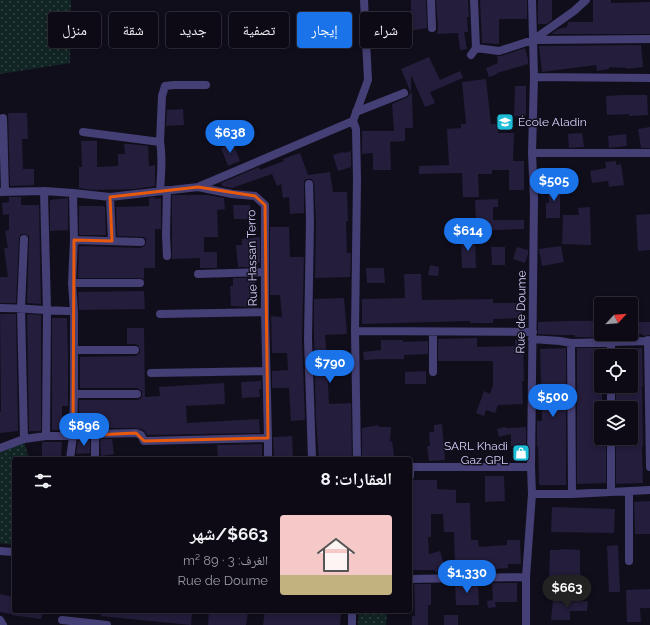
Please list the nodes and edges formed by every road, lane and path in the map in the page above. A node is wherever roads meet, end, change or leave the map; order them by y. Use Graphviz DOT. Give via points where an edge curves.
graph roads {
  1 [pos="364,0"];
  2 [pos="431,0"];
  3 [pos="474,0"];
  4 [pos="532,0"];
  5 [pos="586,0"];
  6 [pos="432,28"];
  7 [pos="650,39"];
  8 [pos="533,40"];
  9 [pos="476,48"];
  10 [pos="471,55"];
  11 [pos="534,77"];
  12 [pos="650,78"];
  13 [pos="206,85"];
  14 [pos="404,93"];
  15 [pos="356,112"];
  16 [pos="3,118"];
  17 [pos="353,121"];
  18 [pos="83,132"];
  19 [pos="160,142"];
  20 [pos="532,153"];
  21 [pos="650,153"];
  22 [pos="308,184"];
  23 [pos="198,187"];
  24 [pos="44,191"];
  25 [pos="164,191"];
  26 [pos="3,192"];
  27 [pos="73,193"];
  28 [pos="110,197"];
  29 [pos="24,239"];
  30 [pos="74,240"];
  31 [pos="112,241"];
  32 [pos="141,242"];
  33 [pos="167,256"];
  34 [pos="265,272"];
  35 [pos="198,274"];
  36 [pos="72,283"];
  37 [pos="140,283"];
  38 [pos="0,308"];
  39 [pos="22,308"];
  40 [pos="47,311"];
  41 [pos="74,311"];
  42 [pos="265,312"];
  43 [pos="160,314"];
  44 [pos="355,331"];
  45 [pos="433,332"];
  46 [pos="533,336"];
  47 [pos="610,341"];
  48 [pos="638,341"];
  49 [pos="649,341"];
  50 [pos="571,343"];
  51 [pos="611,349"];
  52 [pos="74,350"];
  53 [pos="135,350"];
  54 [pos="266,371"];
  55 [pos="433,372"];
  56 [pos="151,373"];
  57 [pos="74,394"];
  58 [pos="137,394"];
  59 [pos="96,434"];
  60 [pos="46,436"];
  61 [pos="73,436"];
  62 [pos="268,438"];
  63 [pos="24,439"];
  64 [pos="611,445"];
  65 [pos="0,448"];
  66 [pos="70,457"];
  67 [pos="95,457"];
  68 [pos="268,457"];
  69 [pos="312,457"];
  70 [pos="357,457"];
  71 [pos="412,467"];
  72 [pos="531,467"];
  73 [pos="650,467"];
  74 [pos="650,490"];
  75 [pos="630,491"];
  76 [pos="611,492"];
  77 [pos="532,494"];
  78 [pos="572,494"];
  79 [pos="0,551"];
  80 [pos="12,552"];
  81 [pos="629,561"];
  82 [pos="526,577"];
  83 [pos="412,579"];
  84 [pos="352,613"];
  85 [pos="0,620"];
  86 [pos="62,622"];
  87 [pos="3,625"];
  88 [pos="107,625"];
  89 [pos="352,625"];
  90 [pos="526,625"];
  1 -- 15 [label="street" via="368,80"];
  2 -- 6 [label="street"];
  3 -- 9 [label="street"];
  4 -- 8 [label="street, Rue de Doume"];
  5 -- 8 [label="street"];
  7 -- 8 [label="street"];
  8 -- 9 [label="street" via="499,51"];
  8 -- 11 [label="street, Rue de Doume"];
  9 -- 10 [label="street"];
  11 -- 12 [label="street"];
  11 -- 20 [label="street, Rue de Doume"];
  13 -- 19 [label="street" via="166,86 162,96"];
  14 -- 15 [label="street"];
  15 -- 17 [label="street"];
  16 -- 26 [label="street"];
  17 -- 23 [label="street"];
  17 -- 44 [label="street" via="356,129 357,180"];
  18 -- 19 [label="street"];
  19 -- 25 [label="street"];
  20 -- 21 [label="street"];
  20 -- 46 [label="street, Rue de Doume"];
  22 -- 69 [label="street" via="308,339"];
  23 -- 25 [label="street, Rue Hassan Terro"];
  23 -- 34 [label="street, Rue Hassan Terro" via="254,196 265,205"];
  24 -- 26 [label="street, Rue Hassan Terro"];
  24 -- 27 [label="street, Rue Hassan Terro"];
  24 -- 40 [label="street"];
  25 -- 28 [label="street, Rue Hassan Terro"];
  25 -- 33 [label="street"];
  27 -- 28 [label="street, Rue Hassan Terro"];
  27 -- 30 [label="street"];
  28 -- 31 [label="street"];
  29 -- 39 [label="street"];
  30 -- 31 [label="street"];
  30 -- 36 [label="street"];
  31 -- 32 [label="street"];
  34 -- 35 [label="street"];
  34 -- 42 [label="street, Rue Hassan Terro"];
  36 -- 37 [label="street"];
  36 -- 41 [label="street"];
  38 -- 39 [label="street"];
  39 -- 40 [label="street"];
  39 -- 63 [label="street"];
  40 -- 41 [label="street"];
  40 -- 60 [label="street"];
  41 -- 52 [label="street"];
  42 -- 43 [label="street"];
  42 -- 54 [label="street, Rue Hassan Terro"];
  44 -- 45 [label="street"];
  44 -- 70 [label="street"];
  45 -- 46 [label="street"];
  45 -- 55 [label="street"];
  46 -- 50 [label="street"];
  46 -- 72 [label="street, Rue de Doume"];
  47 -- 50 [label="street"];
  47 -- 51 [label="street"];
  48 -- 49 [label="street"];
  49 -- 73 [label="street"];
  50 -- 78 [label="street"];
  52 -- 53 [label="street"];
  52 -- 57 [label="street"];
  54 -- 56 [label="street"];
  54 -- 62 [label="street, Rue Hassan Terro"];
  57 -- 58 [label="street"];
  57 -- 61 [label="street"];
  59 -- 61 [label="street"];
  59 -- 62 [label="street" via="136,433 141,435 144,441"];
  59 -- 67 [label="street"];
  60 -- 61 [label="street"];
  60 -- 63 [label="street"];
  61 -- 66 [label="street"];
  62 -- 68 [label="street, Rue Hassan Terro"];
  63 -- 65 [label="street"];
  64 -- 76 [label="street"];
  71 -- 72 [label="street"];
  72 -- 77 [label="street, Rue de Doume"];
  74 -- 75 [label="street"];
  75 -- 76 [label="street"];
  75 -- 81 [label="street"];
  76 -- 78 [label="street"];
  77 -- 78 [label="street"];
  77 -- 82 [label="street, Rue de Doume"];
  79 -- 80 [label="street"];
  82 -- 83 [label="street"];
  82 -- 90 [label="street, Rue de Doume"];
  84 -- 89 [label="street"];
  85 -- 87 [label="street"];
  86 -- 88 [label="street"];
}
